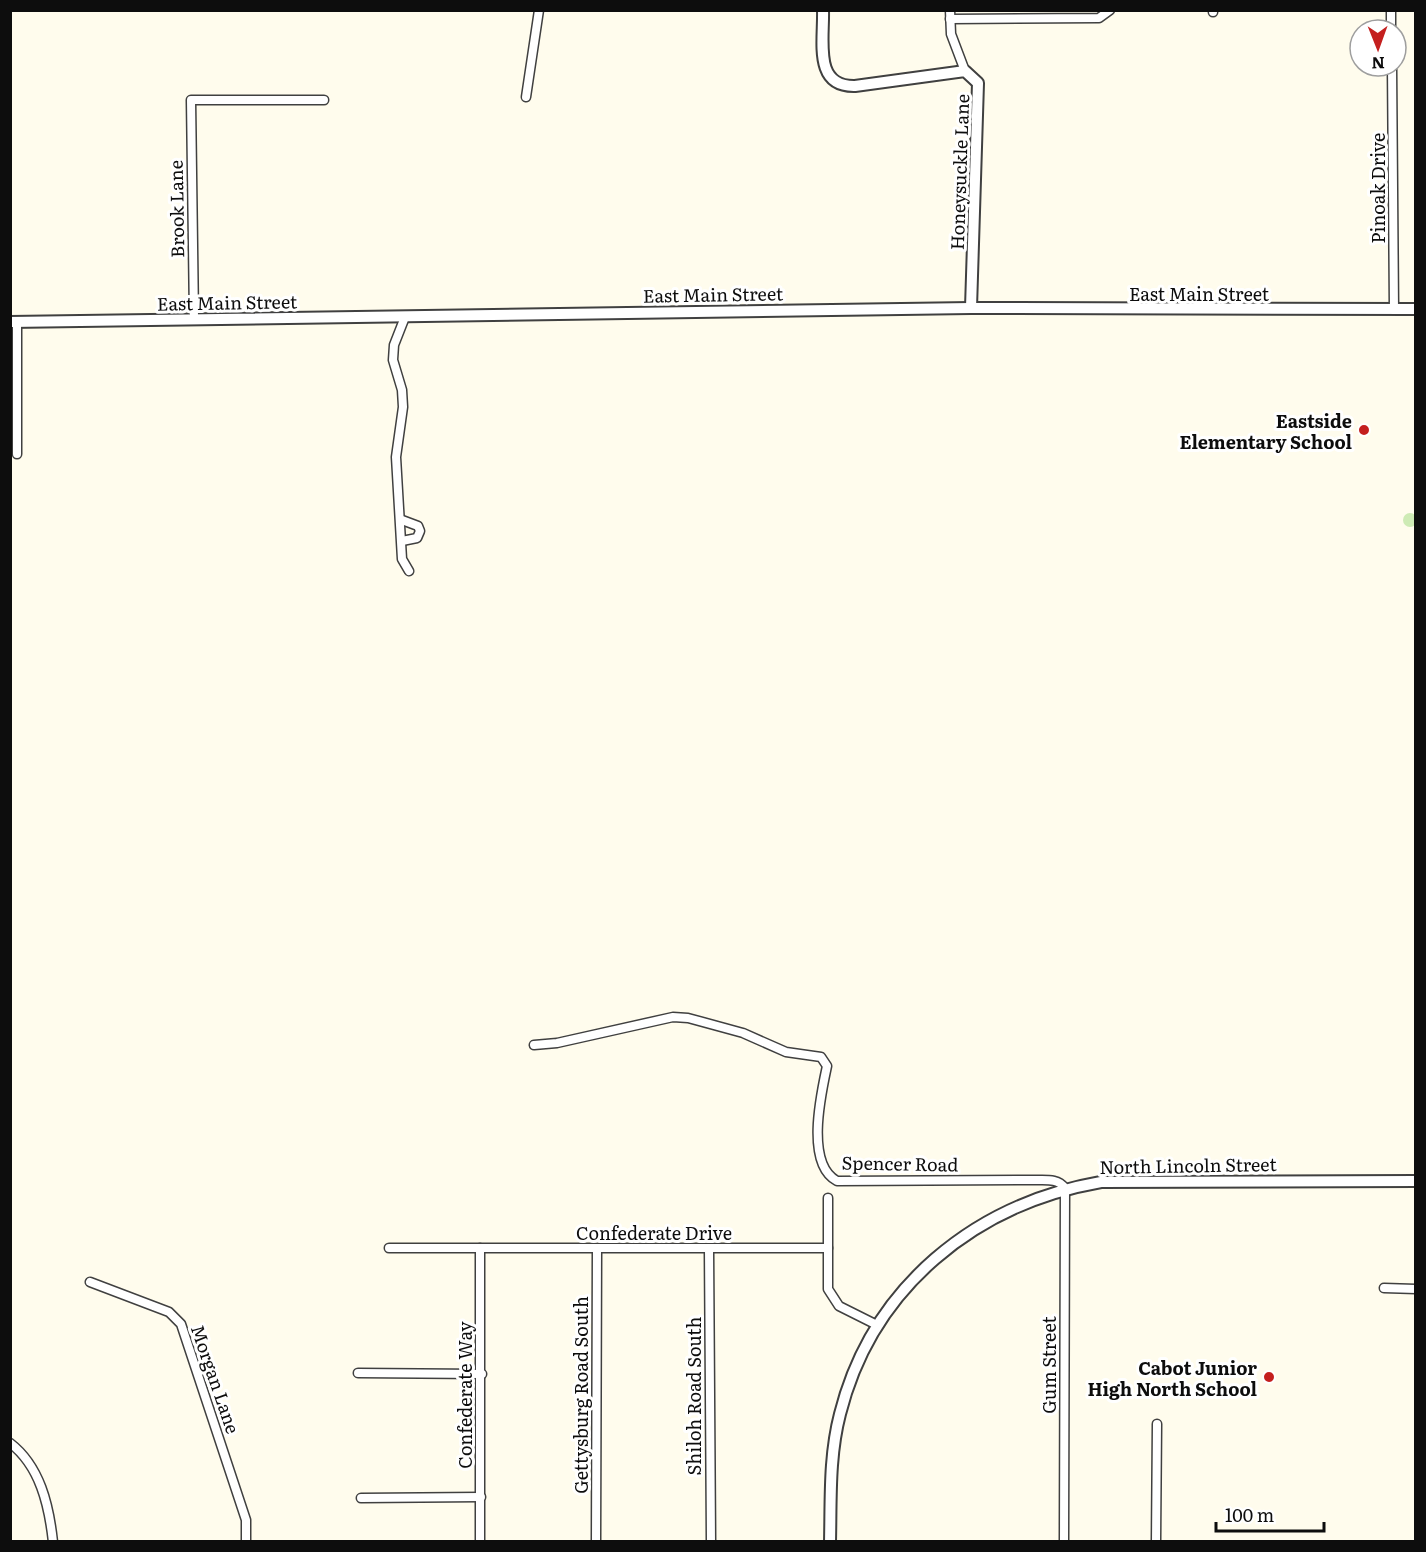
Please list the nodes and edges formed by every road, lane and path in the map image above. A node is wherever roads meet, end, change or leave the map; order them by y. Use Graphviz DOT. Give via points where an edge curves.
graph roads {
  1 [pos="539,10"];
  2 [pos="823,10"];
  3 [pos="1110,10"];
  4 [pos="950,15"];
  5 [pos="965,71"];
  6 [pos="1392,78"];
  7 [pos="526,97"];
  8 [pos="324,100"];
  9 [pos="971,308"];
  10 [pos="1394,309"];
  11 [pos="1416,309"];
  12 [pos="405,317"];
  13 [pos="194,318"];
  14 [pos="14,322"];
  15 [pos="16,454"];
  16 [pos="402,520"];
  17 [pos="402,541"];
  18 [pos="409,571"];
  19 [pos="534,1045"];
  20 [pos="1416,1181"];
  21 [pos="1065,1188"];
  22 [pos="828,1197"];
  23 [pos="389,1248"];
  24 [pos="480,1248"];
  25 [pos="828,1248"];
  26 [pos="597,1249"];
  27 [pos="709,1250"];
  28 [pos="90,1282"];
  29 [pos="1384,1288"];
  30 [pos="1416,1289"];
  31 [pos="877,1324"];
  32 [pos="358,1373"];
  33 [pos="482,1374"];
  34 [pos="1157,1424"];
  35 [pos="10,1443"];
  36 [pos="481,1497"];
  37 [pos="361,1498"];
  38 [pos="53,1542"];
  39 [pos="246,1542"];
  40 [pos="480,1542"];
  41 [pos="596,1542"];
  42 [pos="711,1542"];
  43 [pos="830,1542"];
  44 [pos="1064,1542"];
  45 [pos="1156,1542"];
  1 -- 7 [label="street"];
  2 -- 5 [label="street, Honeysuckle Lane" via="824,72 843,86"];
  3 -- 4 [label="street" via="1099,18"];
  4 -- 5 [label="street" via="951,34"];
  5 -- 9 [label="street, Honeysuckle Lane" via="978,83"];
  6 -- 10 [label="street, Pinoak Drive"];
  8 -- 13 [label="street, Brook Lane" via="191,100"];
  9 -- 10 [label="street, East Main Street"];
  9 -- 12 [label="street, East Main Street"];
  10 -- 11 [label="street, East Main Street"];
  12 -- 13 [label="street, East Main Street"];
  12 -- 16 [label="street" via="394,345 393,360 403,399 396,457"];
  13 -- 14 [label="street, East Main Street"];
  14 -- 15 [label="street"];
  16 -- 17 [label="street"];
  16 -- 17 [label="street" via="418,526 420,531 417,538"];
  17 -- 18 [label="street" via="402,559"];
  19 -- 21 [label="street, Spencer Road" via="662,1018 688,1018 711,1024 786,1052 821,1057 825,1062 818,1134 823,1164 837,1181 1038,1180 1055,1181"];
  20 -- 21 [label="street, North Lincoln Street" via="1140,1180"];
  21 -- 31 [label="street, North Lincoln Street" via="999,1214 962,1237 921,1272"];
  21 -- 44 [label="street, Gum Street"];
  22 -- 25 [label="street"];
  23 -- 24 [label="street, Confederate Drive"];
  24 -- 26 [label="street, Confederate Drive"];
  24 -- 33 [label="street, Confederate Way"];
  25 -- 27 [label="street, Confederate Drive"];
  25 -- 31 [label="street" via="828,1289 833,1298 839,1306"];
  26 -- 27 [label="street, Confederate Drive"];
  26 -- 41 [label="street, Gettysburg Road South"];
  27 -- 42 [label="street, Shiloh Road South"];
  28 -- 39 [label="street, Morgan Lane" via="169,1312 181,1324 246,1520"];
  29 -- 30 [label="street"];
  31 -- 43 [label="street, North Lincoln Street" via="855,1367 839,1417 831,1468"];
  32 -- 33 [label="street"];
  33 -- 36 [label="street, Confederate Way"];
  34 -- 45 [label="street"];
  35 -- 38 [label="street" via="34,1466 50,1515"];
  36 -- 37 [label="street"];
  36 -- 40 [label="street, Confederate Way"];
}
